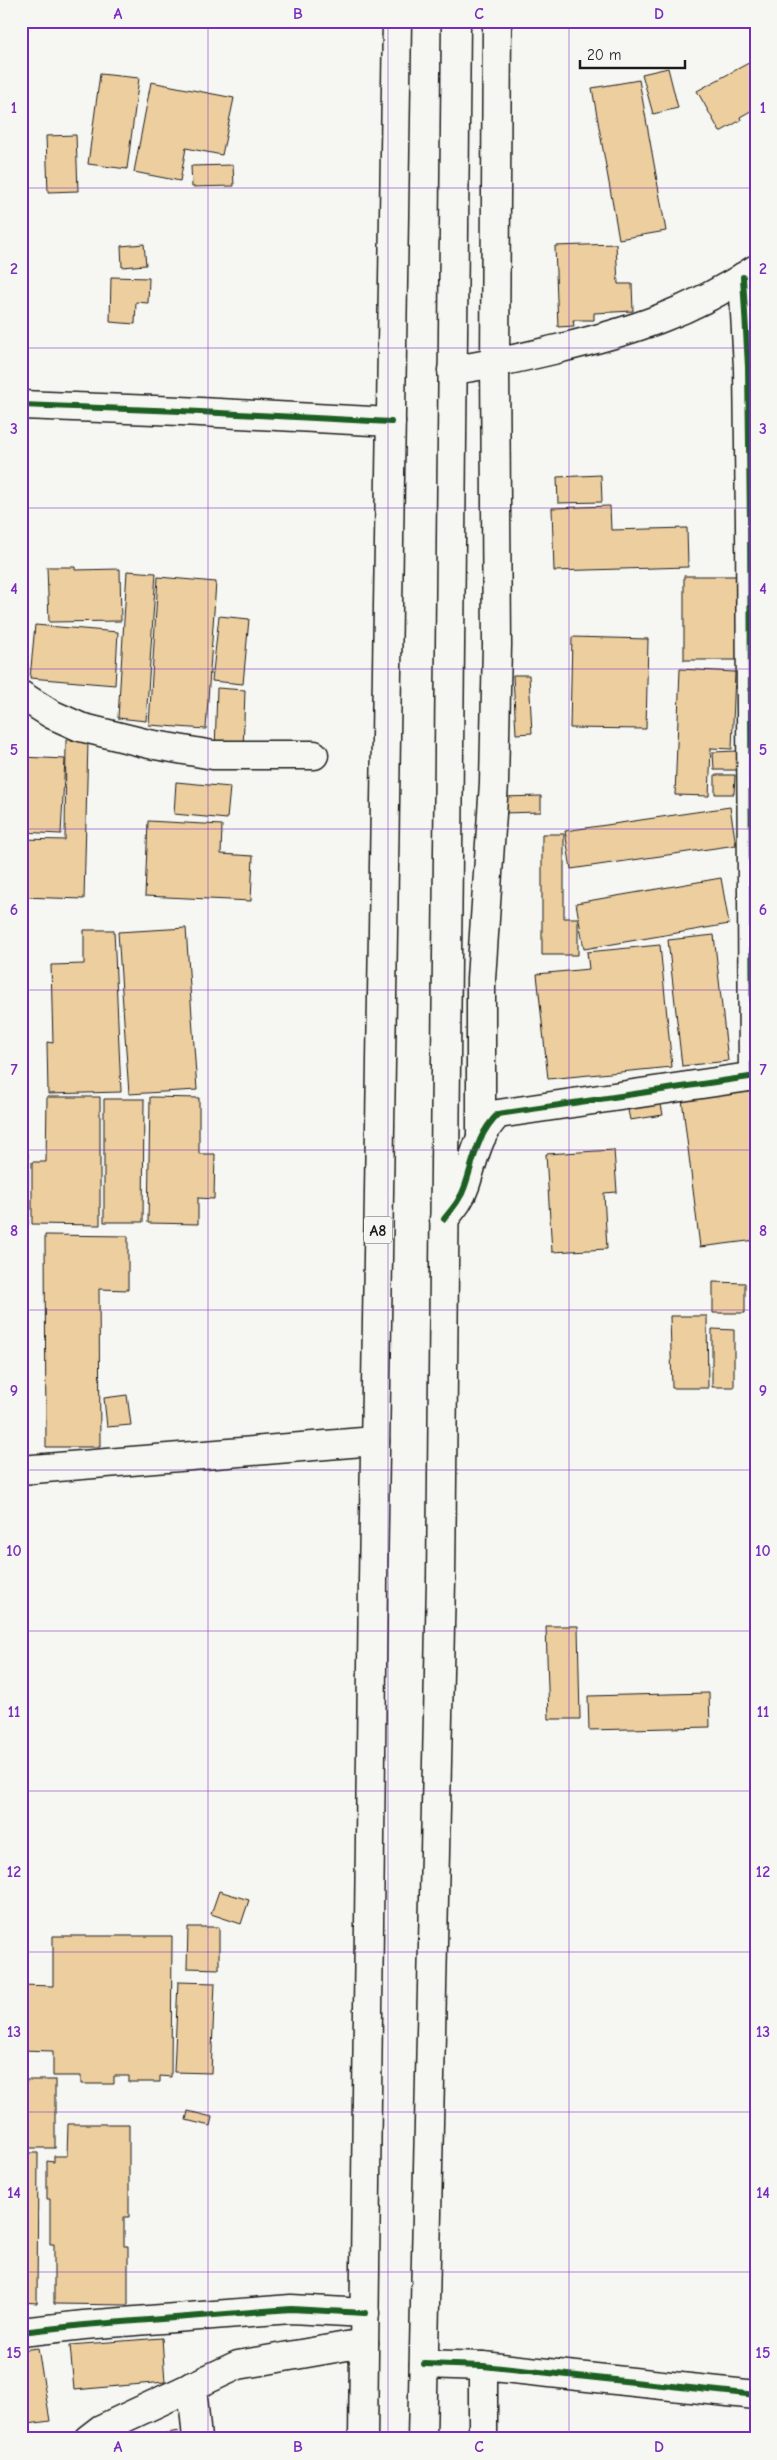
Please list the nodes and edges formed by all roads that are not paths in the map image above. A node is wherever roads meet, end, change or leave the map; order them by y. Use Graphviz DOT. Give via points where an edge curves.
graph roads {
  1 [pos="397,21"];
  2 [pos="456,21"];
  3 [pos="497,21"];
  4 [pos="750,273"];
  5 [pos="495,364"];
  6 [pos="452,370"];
  7 [pos="21,405"];
  8 [pos="391,422"];
  9 [pos="753,523"];
  10 [pos="21,695"];
  11 [pos="314,755"];
  12 [pos="754,1076"];
  13 [pos="481,1137"];
  14 [pos="444,1219"];
  15 [pos="375,1441"];
  16 [pos="21,1470"];
  17 [pos="365,2313"];
  18 [pos="21,2332"];
  19 [pos="364,2343"];
  20 [pos="424,2364"];
  21 [pos="483,2366"];
  22 [pos="192,2386"];
  23 [pos="756,2395"];
  24 [pos="88,2439"];
  25 [pos="197,2439"];
  26 [pos="363,2439"];
  27 [pos="422,2439"];
  28 [pos="483,2439"];
  1 -- 8 [label="main road, A8"];
  2 -- 6 [label="main road"];
  3 -- 5 [label="main road"];
  4 -- 5 [label="main road" via="690,308 620,334"];
  4 -- 9 [label="main road" via="748,367"];
  5 -- 6 [label="main road"];
  5 -- 13 [label="main road" via="498,645 494,783 481,979"];
  6 -- 14 [label="main road"];
  7 -- 8 [label="main road"];
  8 -- 15 [label="main road, A8"];
  9 -- 12 [label="main road"];
  10 -- 11 [label="main road" via="80,727 149,744 214,755"];
  12 -- 13 [label="main road" via="498,1114 488,1123"];
  13 -- 14 [label="main road" via="464,1188"];
  14 -- 20 [label="main road"];
  15 -- 16 [label="main road"];
  15 -- 17 [label="main road, A8"];
  17 -- 18 [label="main road" via="291,2309 84,2324"];
  17 -- 19 [label="main road, A8"];
  19 -- 22 [label="main road" via="238,2365"];
  19 -- 26 [label="main road, A8"];
  20 -- 21 [label="main road"];
  20 -- 27 [label="main road"];
  21 -- 23 [label="main road"];
  21 -- 28 [label="main road"];
  22 -- 24 [label="main road" via="101,2429"];
  22 -- 25 [label="main road"];
}
